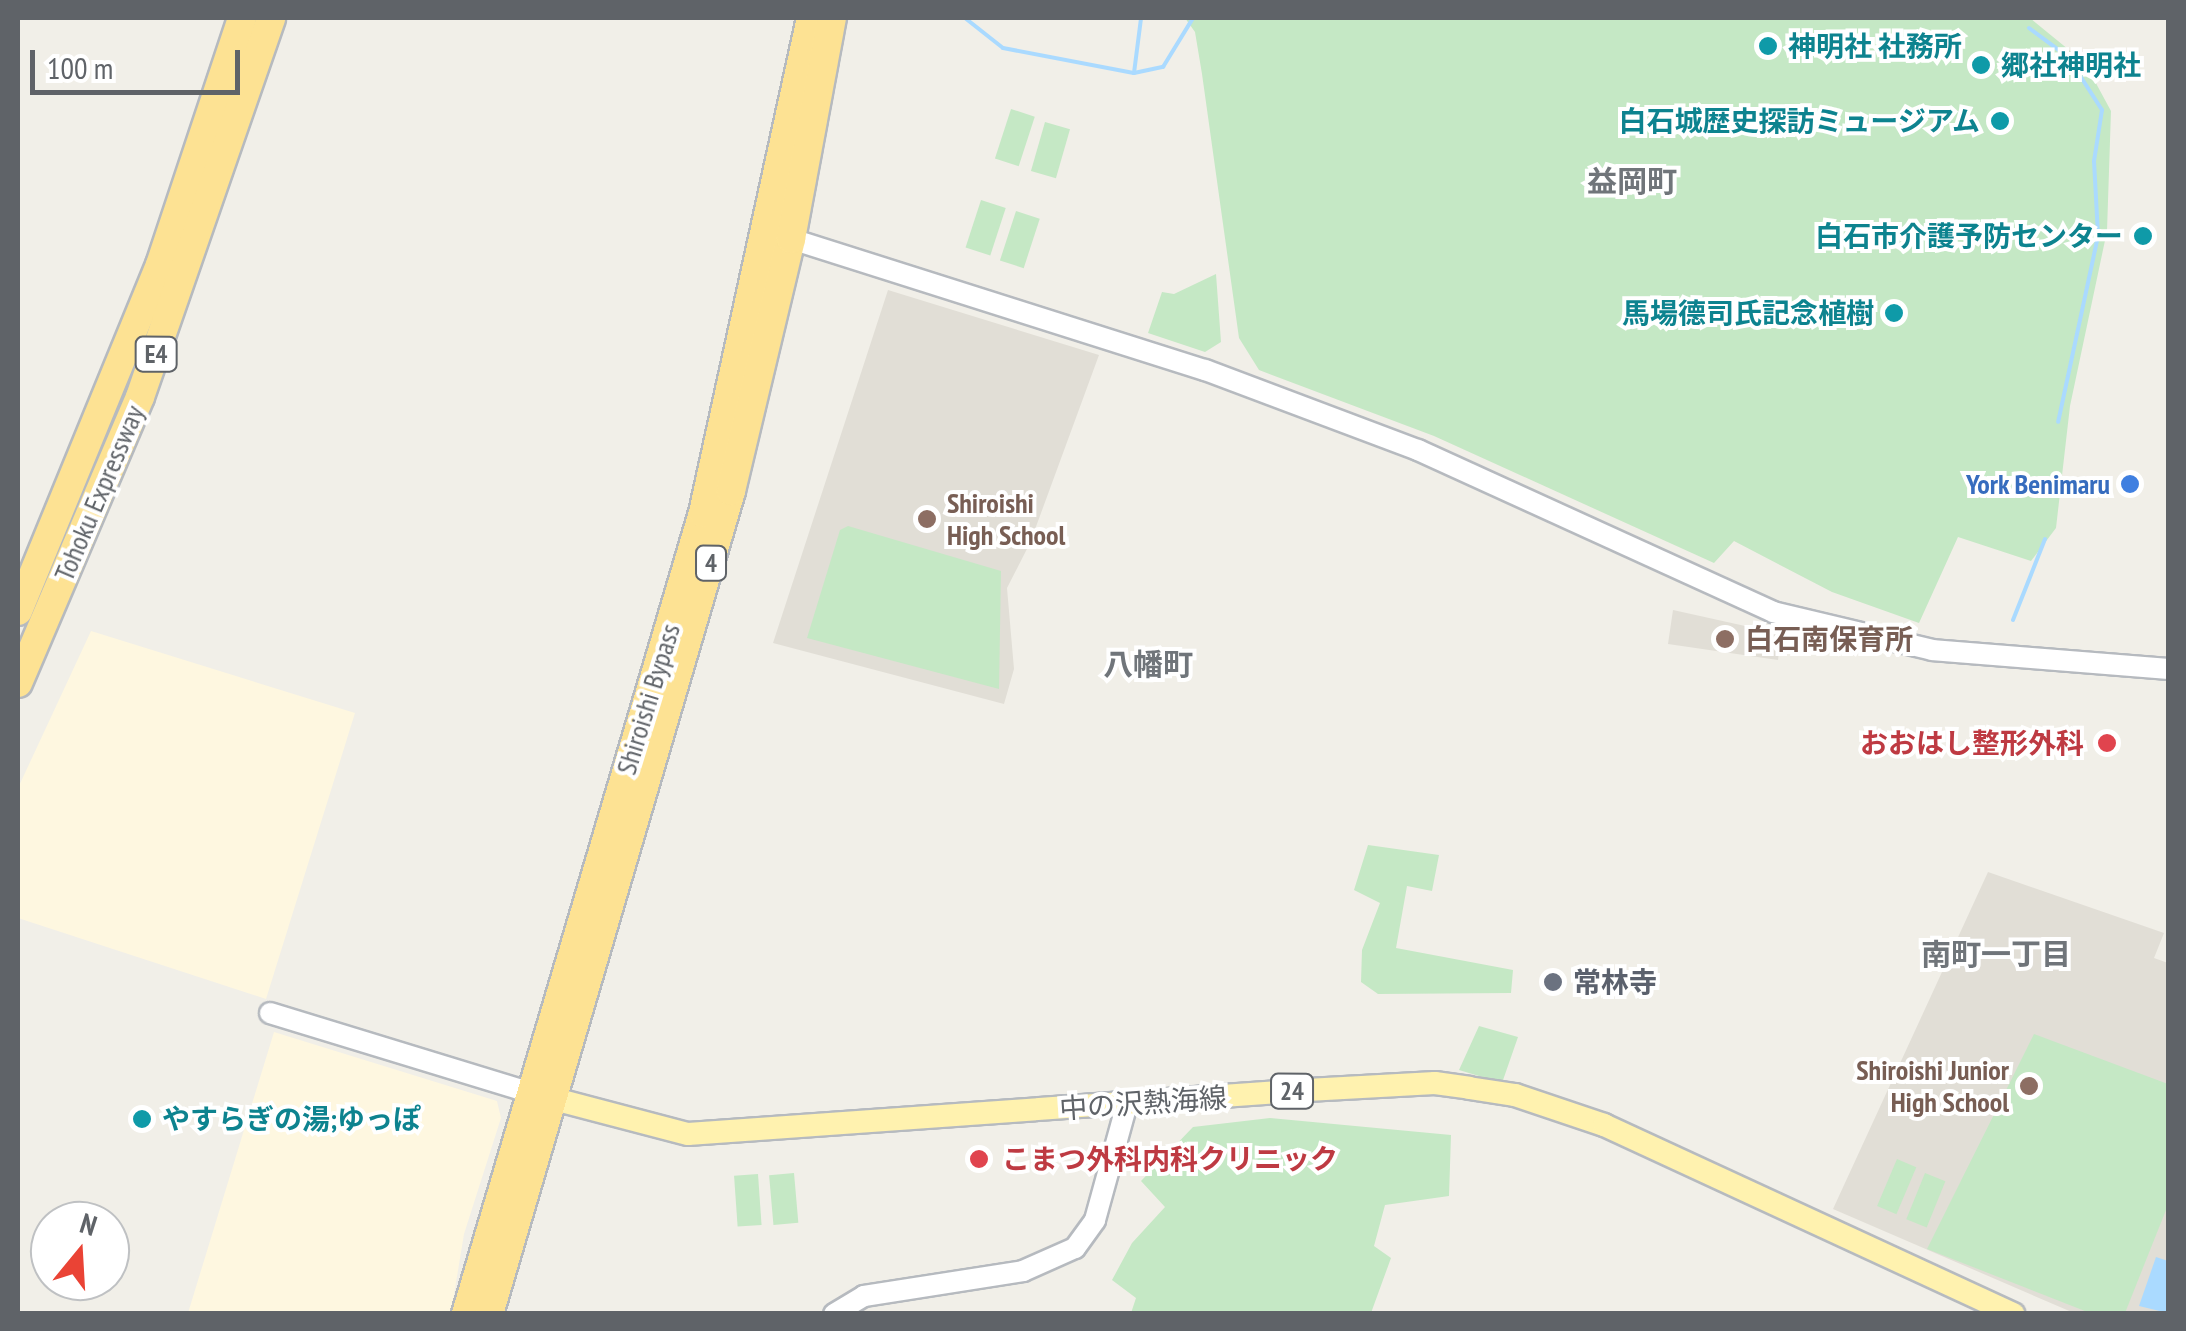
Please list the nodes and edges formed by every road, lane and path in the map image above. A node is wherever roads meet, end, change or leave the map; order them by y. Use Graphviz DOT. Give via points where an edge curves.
graph roads {
  1 [pos="242,18"];
  2 [pos="271,18"];
  3 [pos="812,18"];
  4 [pos="832,18"];
  5 [pos="779,235"];
  6 [pos="18,611"];
  7 [pos="2168,669"];
  8 [pos="18,683"];
  9 [pos="270,1013"];
  10 [pos="542,1096"];
  11 [pos="1126,1104"];
  12 [pos="466,1314"];
  13 [pos="488,1314"];
  14 [pos="834,1314"];
  15 [pos="2013,1314"];
  1 -- 6 [label="highway, Tohoku Expressway / E4" via="160,265"];
  2 -- 8 [label="highway, Tohoku Expressway / E4" via="140,397"];
  3 -- 5 [label="highway, Shiroishi Bypass / 4"];
  4 -- 5 [label="highway, Shiroishi Bypass / 4"];
  5 -- 7 [label="street" via="1205,370 1418,450 1773,612 1932,650"];
  5 -- 10 [label="highway, Shiroishi Bypass / 4"];
  9 -- 10 [label="street"];
  10 -- 11 [label="main road, 中の沢熱海線 / 24" via="688,1134"];
  10 -- 12 [label="highway, Shiroishi Bypass / 4"];
  10 -- 13 [label="highway, Shiroishi Bypass / 4"];
  11 -- 14 [label="street" via="1095,1220 1075,1248 1024,1270 864,1296"];
  11 -- 15 [label="main road, 中の沢熱海線 / 24" via="1435,1083 1515,1095 1604,1125"];
}
